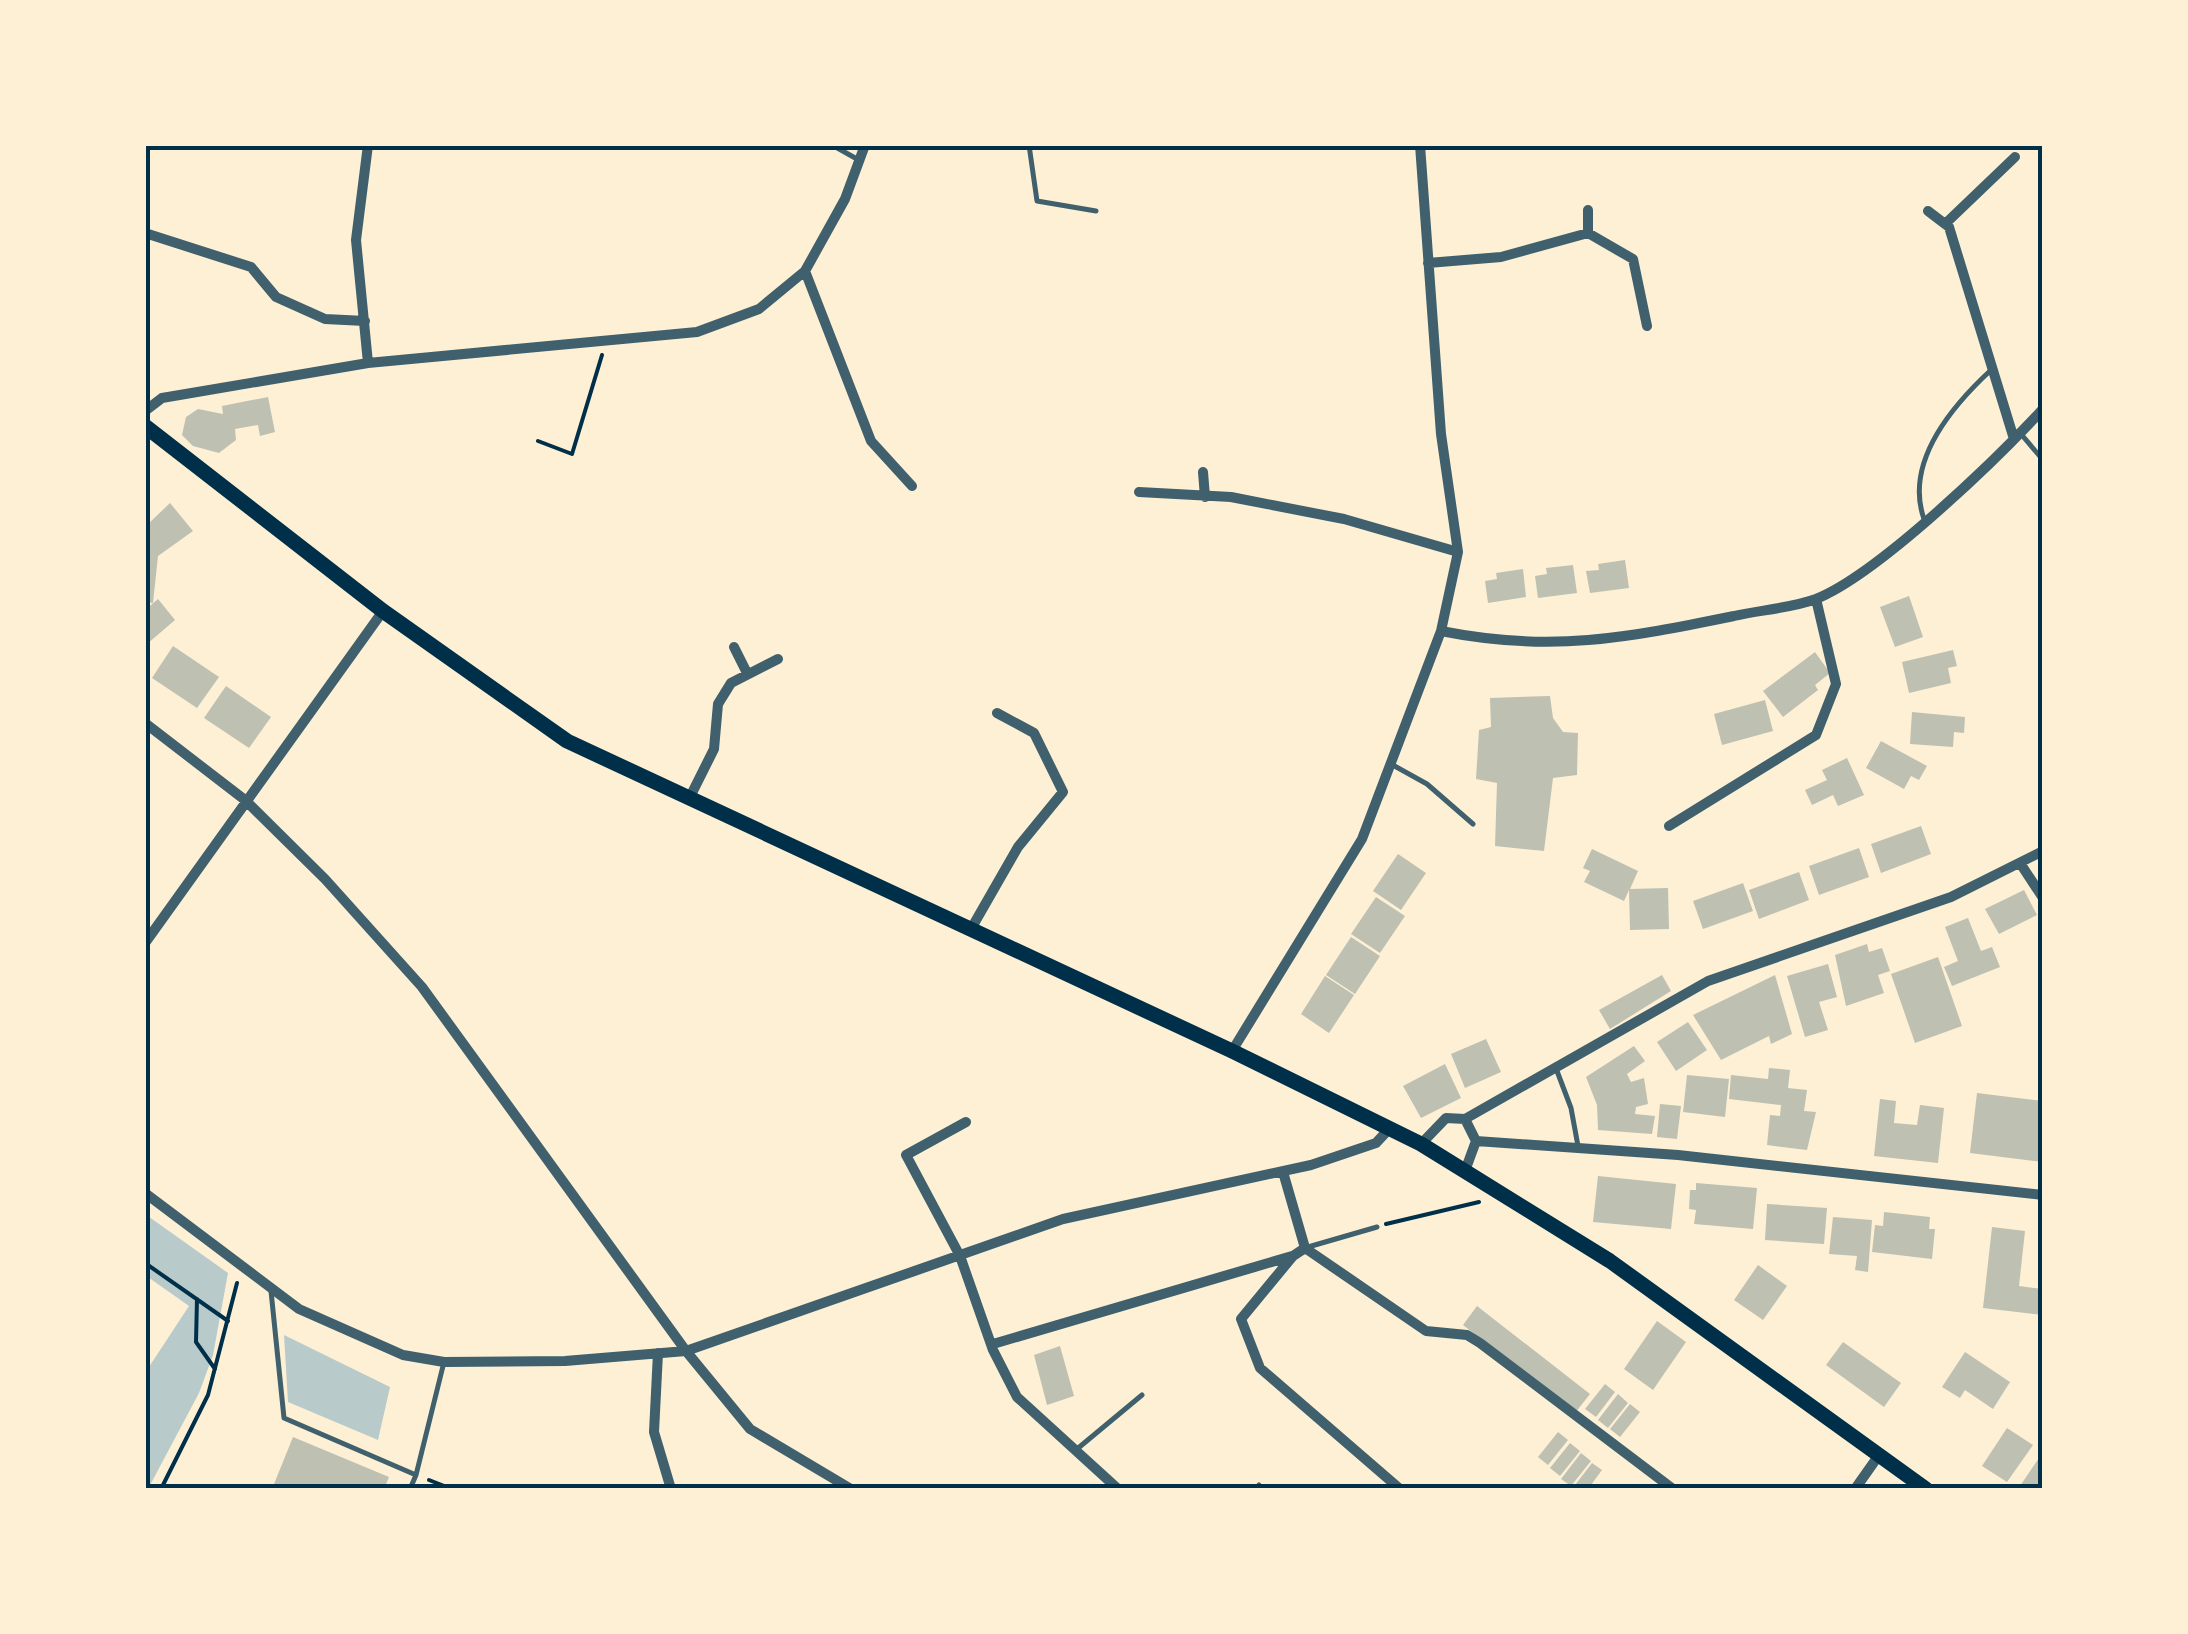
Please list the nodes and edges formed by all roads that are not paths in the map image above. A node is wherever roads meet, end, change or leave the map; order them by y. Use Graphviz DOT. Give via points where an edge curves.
graph roads {
  1 [pos="368,145"];
  2 [pos="832,145"];
  3 [pos="865,145"];
  4 [pos="1028,145"];
  5 [pos="1420,145"];
  6 [pos="2015,157"];
  7 [pos="860,161"];
  8 [pos="1588,210"];
  9 [pos="1096,211"];
  10 [pos="1928,211"];
  11 [pos="1945,224"];
  12 [pos="145,232"];
  13 [pos="1588,233"];
  14 [pos="1428,263"];
  15 [pos="805,271"];
  16 [pos="365,322"];
  17 [pos="1647,326"];
  18 [pos="368,363"];
  19 [pos="1993,368"];
  20 [pos="2043,409"];
  21 [pos="145,411"];
  22 [pos="2032,420"];
  23 [pos="145,426"];
  24 [pos="2043,428"];
  25 [pos="2018,437"];
  26 [pos="2043,460"];
  27 [pos="1203,472"];
  28 [pos="912,486"];
  29 [pos="1139,492"];
  30 [pos="1206,497"];
  31 [pos="1924,519"];
  32 [pos="1458,552"];
  33 [pos="1816,599"];
  34 [pos="383,611"];
  35 [pos="1441,630"];
  36 [pos="734,647"];
  37 [pos="778,660"];
  38 [pos="748,674"];
  39 [pos="997,712"];
  40 [pos="145,723"];
  41 [pos="1390,763"];
  42 [pos="245,800"];
  43 [pos="689,800"];
  44 [pos="1473,824"];
  45 [pos="1669,826"];
  46 [pos="2043,852"];
  47 [pos="2022,866"];
  48 [pos="2043,898"];
  49 [pos="970,929"];
  50 [pos="145,943"];
  51 [pos="1232,1051"];
  52 [pos="1556,1071"];
  53 [pos="1465,1119"];
  54 [pos="966,1122"];
  55 [pos="1389,1129"];
  56 [pos="1476,1141"];
  57 [pos="1421,1144"];
  58 [pos="1578,1146"];
  59 [pos="1465,1171"];
  60 [pos="1283,1172"];
  61 [pos="145,1193"];
  62 [pos="2043,1194"];
  63 [pos="1378,1226"];
  64 [pos="1306,1248"];
  65 [pos="960,1256"];
  66 [pos="1293,1256"];
  67 [pos="271,1288"];
  68 [pos="993,1344"];
  69 [pos="686,1351"];
  70 [pos="658,1353"];
  71 [pos="444,1362"];
  72 [pos="1142,1395"];
  73 [pos="1074,1451"];
  74 [pos="1879,1455"];
  75 [pos="416,1475"];
  76 [pos="410,1489"];
  77 [pos="671,1489"];
  78 [pos="851,1489"];
  79 [pos="1118,1489"];
  80 [pos="1400,1489"];
  81 [pos="1673,1489"];
  82 [pos="1856,1489"];
  83 [pos="1926,1489"];
  1 -- 16 [label="street" via="356,240"];
  2 -- 7 [label="lane"];
  3 -- 7 [label="street"];
  4 -- 9 [label="lane" via="1038,201"];
  5 -- 14 [label="street"];
  6 -- 11 [label="street"];
  7 -- 15 [label="street"];
  8 -- 13 [label="street"];
  10 -- 11 [label="street"];
  11 -- 19 [label="street"];
  12 -- 16 [label="street" via="251,267 276,296 325,319"];
  13 -- 14 [label="street" via="1502,257"];
  13 -- 17 [label="street" via="1633,259"];
  14 -- 32 [label="street"];
  15 -- 18 [label="street" via="759,309 697,332"];
  15 -- 28 [label="street" via="872,441"];
  16 -- 18 [label="street"];
  18 -- 21 [label="street" via="162,398"];
  19 -- 25 [label="street"];
  19 -- 31 [label="lane" via="1947,419 1923,464 1918,484"];
  20 -- 22 [label="street"];
  22 -- 24 [label="lane"];
  22 -- 25 [label="street"];
  23 -- 34 [label="main road"];
  25 -- 26 [label="lane"];
  25 -- 31 [label="street"];
  27 -- 30 [label="street"];
  29 -- 30 [label="street"];
  30 -- 32 [label="street" via="1344,520"];
  31 -- 33 [label="street" via="1874,563"];
  32 -- 35 [label="street"];
  33 -- 35 [label="street" via="1566,644 1495,642"];
  33 -- 45 [label="street" via="1836,684 1816,735"];
  34 -- 42 [label="street"];
  34 -- 43 [label="main road" via="567,741"];
  35 -- 41 [label="street"];
  36 -- 38 [label="street"];
  37 -- 38 [label="street"];
  38 -- 43 [label="street" via="731,683 718,704 714,749"];
  39 -- 49 [label="street" via="1034,733 1064,792 1018,847"];
  40 -- 42 [label="street"];
  41 -- 44 [label="lane"];
  41 -- 51 [label="street" via="1362,839"];
  42 -- 50 [label="street"];
  42 -- 69 [label="street" via="422,987"];
  43 -- 49 [label="main road"];
  46 -- 47 [label="street"];
  47 -- 48 [label="street"];
  47 -- 52 [label="street" via="1952,897 1708,981"];
  49 -- 51 [label="main road"];
  51 -- 55 [label="main road"];
  52 -- 53 [label="street"];
  52 -- 58 [label="lane"];
  53 -- 56 [label="street"];
  53 -- 57 [label="street" via="1446,1118"];
  54 -- 65 [label="street" via="906,1155"];
  55 -- 57 [label="main road"];
  55 -- 60 [label="street" via="1376,1143"];
  56 -- 58 [label="street"];
  56 -- 59 [label="street"];
  57 -- 59 [label="main road"];
  58 -- 62 [label="street"];
  59 -- 74 [label="main road" via="1672,1304"];
  60 -- 64 [label="street"];
  60 -- 65 [label="street" via="1064,1218"];
  61 -- 67 [label="street"];
  63 -- 64 [label="lane"];
  64 -- 66 [label="street"];
  64 -- 81 [label="street" via="1426,1331 1480,1343"];
  65 -- 68 [label="street"];
  65 -- 69 [label="street"];
  66 -- 68 [label="street"];
  66 -- 80 [label="street" via="1241,1319 1260,1368"];
  67 -- 71 [label="street" via="366,1340"];
  67 -- 75 [label="lane" via="284,1418"];
  68 -- 73 [label="street" via="1016,1397"];
  69 -- 70 [label="street"];
  69 -- 78 [label="street" via="750,1429"];
  70 -- 71 [label="street"];
  70 -- 77 [label="street" via="654,1432"];
  71 -- 75 [label="lane"];
  72 -- 73 [label="lane"];
  73 -- 79 [label="street"];
  74 -- 82 [label="street"];
  74 -- 83 [label="main road"];
  75 -- 76 [label="lane"];
}
